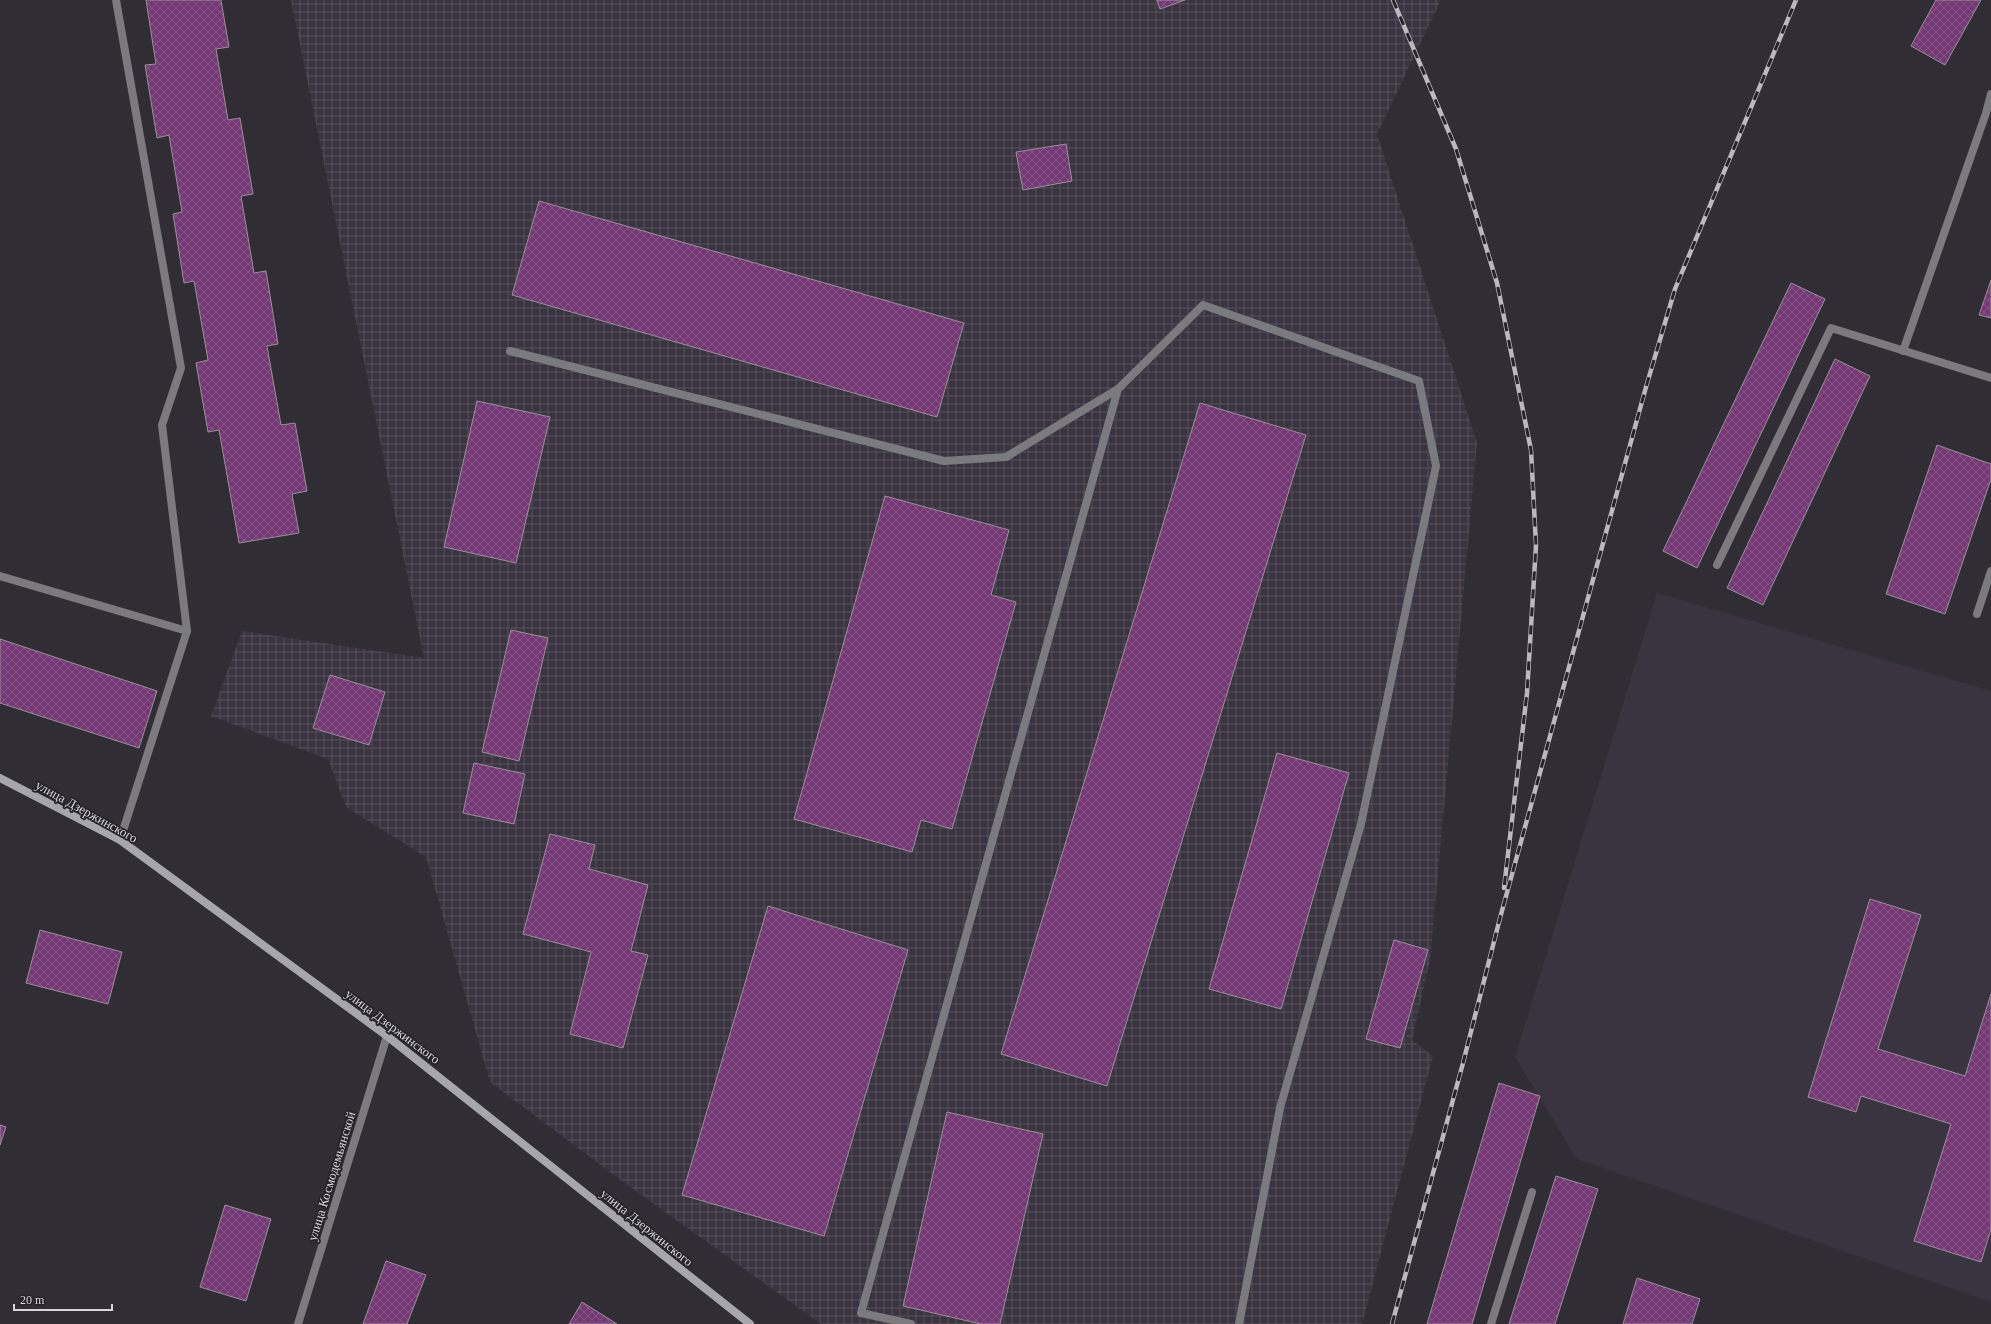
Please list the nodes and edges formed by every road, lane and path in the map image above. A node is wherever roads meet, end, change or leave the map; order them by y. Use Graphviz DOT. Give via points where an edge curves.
graph roads {
  1 [pos="116,0"];
  2 [pos="1991,94"];
  3 [pos="510,351"];
  4 [pos="1903,351"];
  5 [pos="1991,378"];
  6 [pos="1118,389"];
  7 [pos="1717,565"];
  8 [pos="1991,571"];
  9 [pos="0,576"];
  10 [pos="1977,614"];
  11 [pos="187,631"];
  12 [pos="0,778"];
  13 [pos="120,840"];
  14 [pos="387,1036"];
  15 [pos="1532,1192"];
  16 [pos="298,1324"];
  17 [pos="750,1324"];
  18 [pos="911,1324"];
  19 [pos="1239,1324"];
  20 [pos="1491,1324"];
  1 -- 11 [label="street" via="181,368 162,425"];
  2 -- 4 [label="street"];
  3 -- 6 [label="street" via="944,461 1006,457"];
  4 -- 5 [label="street"];
  4 -- 7 [label="street" via="1831,328"];
  6 -- 18 [label="street" via="861,1313"];
  6 -- 19 [label="street" via="1203,305 1419,381 1436,466 1361,824 1280,1108"];
  8 -- 10 [label="street"];
  9 -- 11 [label="street"];
  11 -- 13 [label="street"];
  12 -- 13 [label="street, улица Дзержинского"];
  13 -- 14 [label="street, улица Дзержинского"];
  14 -- 16 [label="street, улица Космодемьянской"];
  14 -- 17 [label="street, улица Дзержинского"];
  15 -- 20 [label="street"];
}
